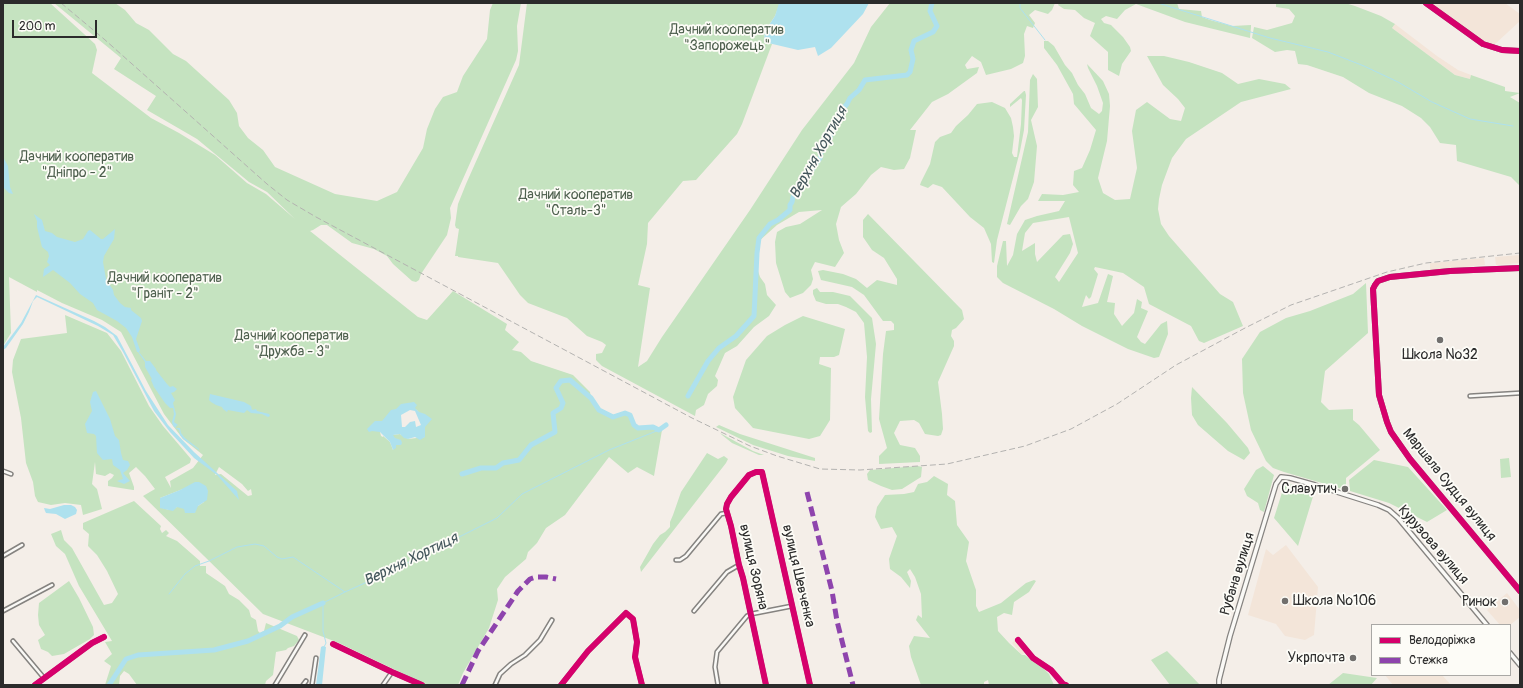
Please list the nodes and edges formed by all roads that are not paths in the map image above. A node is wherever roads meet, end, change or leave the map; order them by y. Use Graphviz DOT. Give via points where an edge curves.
graph roads {
  1 [pos="1426,3"];
  2 [pos="1520,51"];
  3 [pos="1520,268"];
  4 [pos="1520,393"];
  5 [pos="1470,396"];
  6 [pos="3,471"];
  7 [pos="762,472"];
  8 [pos="11,474"];
  9 [pos="1281,477"];
  10 [pos="727,513"];
  11 [pos="22,545"];
  12 [pos="3,556"];
  13 [pos="676,560"];
  14 [pos="738,565"];
  15 [pos="52,585"];
  16 [pos="1520,591"];
  17 [pos="792,606"];
  18 [pos="3,611"];
  19 [pos="694,611"];
  20 [pos="751,614"];
  21 [pos="552,620"];
  22 [pos="1486,624"];
  23 [pos="305,635"];
  24 [pos="104,637"];
  25 [pos="1018,640"];
  26 [pos="13,641"];
  27 [pos="333,644"];
  28 [pos="1511,654"];
  29 [pos="316,658"];
  30 [pos="1520,665"];
  31 [pos="392,672"];
  32 [pos="44,678"];
  33 [pos="1219,680"];
  34 [pos="306,681"];
  35 [pos="35,685"];
  36 [pos="275,685"];
  37 [pos="303,685"];
  38 [pos="312,685"];
  39 [pos="383,685"];
  40 [pos="422,685"];
  41 [pos="495,685"];
  42 [pos="561,685"];
  43 [pos="642,685"];
  44 [pos="718,685"];
  45 [pos="766,685"];
  46 [pos="810,685"];
  47 [pos="1066,685"];
  48 [pos="1216,685"];
  49 [pos="1219,685"];
  1 -- 2 [label="street" via="1483,44 1502,50"];
  3 -- 16 [label="street, Маршала Судця вулиця" via="1390,277 1377,282 1373,289 1379,395 1391,432 1410,459"];
  4 -- 5 [label="street"];
  6 -- 8 [label="street"];
  7 -- 10 [label="street, вулиця Зоряна" via="749,475 727,504"];
  7 -- 17 [label="street, вулиця Шевченка"];
  9 -- 22 [label="street, Курузова вулиця" via="1321,487 1389,510"];
  9 -- 33 [label="street, Рубана вулиця" via="1276,484"];
  10 -- 13 [label="street" via="721,514 686,556"];
  10 -- 14 [label="street, вулиця Зоряна"];
  11 -- 12 [label="street"];
  14 -- 19 [label="street" via="727,572"];
  14 -- 20 [label="street, вулиця Зоряна"];
  15 -- 18 [label="street"];
  17 -- 20 [label="street"];
  17 -- 46 [label="street, вулиця Шевченка"];
  20 -- 44 [label="street" via="717,652 715,667"];
  20 -- 45 [label="street, вулиця Зоряна"];
  21 -- 41 [label="street" via="539,642 500,674"];
  23 -- 36 [label="street"];
  24 -- 32 [label="street"];
  25 -- 47 [label="street" via="1033,658 1051,670"];
  26 -- 32 [label="street"];
  27 -- 31 [label="street"];
  28 -- 30 [label="street"];
  29 -- 38 [label="street"];
  31 -- 39 [label="street"];
  31 -- 40 [label="street"];
  32 -- 35 [label="street"];
  33 -- 48 [label="street, Рубана вулиця"];
  33 -- 49 [label="street, Рубана вулиця"];
  34 -- 37 [label="street"];
  42 -- 43 [label="street" via="588,651 624,614 628,613 633,619 637,642 635,656"];
}
